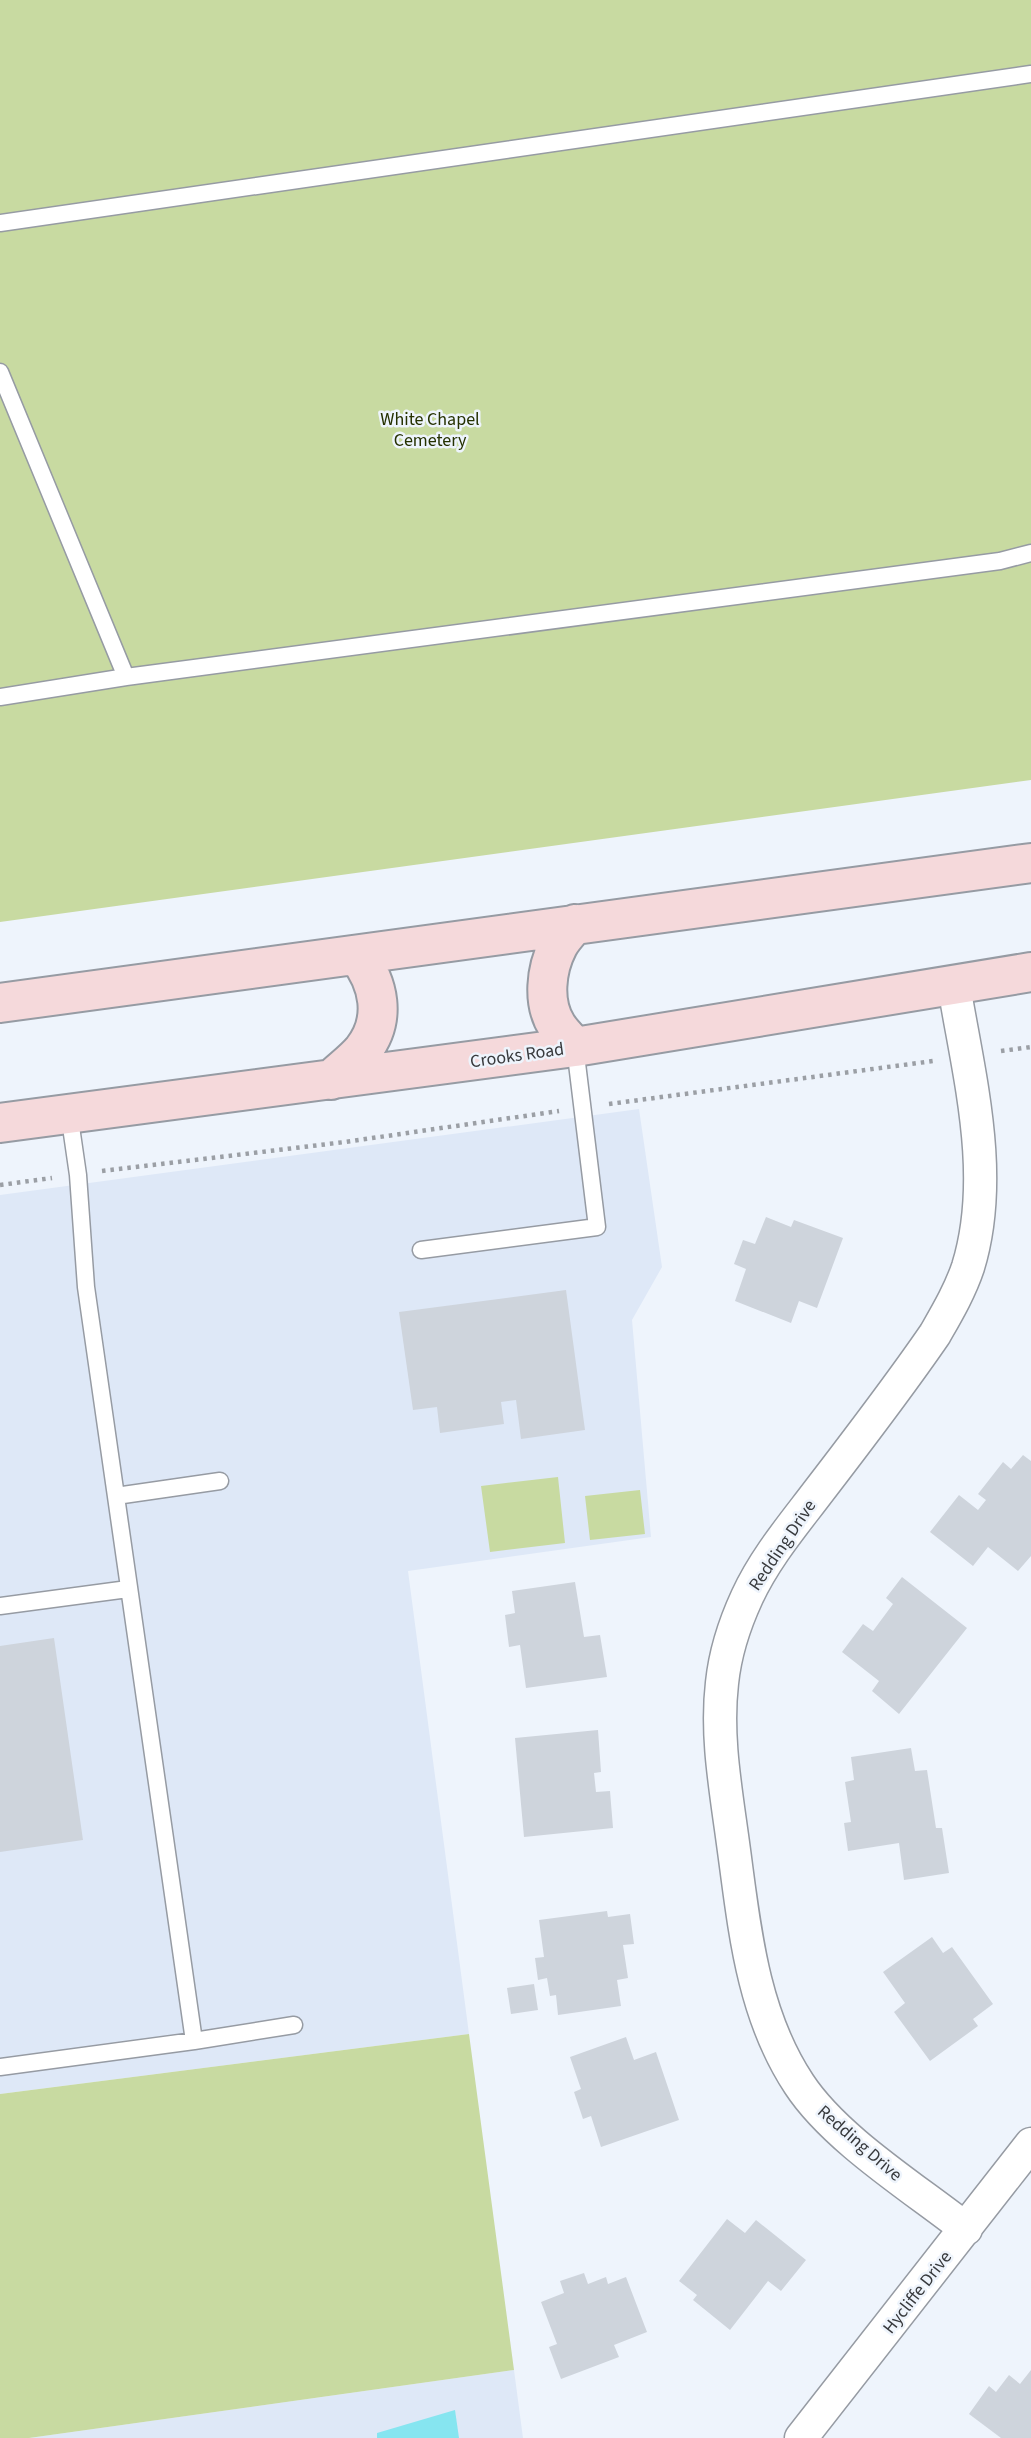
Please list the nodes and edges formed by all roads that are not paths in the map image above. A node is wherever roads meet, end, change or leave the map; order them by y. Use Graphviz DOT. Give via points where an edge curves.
graph roads {
  1 [pos="1031,74"];
  2 [pos="0,223"];
  3 [pos="0,372"];
  4 [pos="1031,553"];
  5 [pos="126,677"];
  6 [pos="0,696"];
  7 [pos="1031,863"];
  8 [pos="575,924"];
  9 [pos="357,954"];
  10 [pos="1031,972"];
  11 [pos="954,986"];
  12 [pos="0,1003"];
  13 [pos="575,1047"];
  14 [pos="331,1080"];
  15 [pos="69,1112"];
  16 [pos="0,1123"];
  17 [pos="421,1250"];
  18 [pos="220,1480"];
  19 [pos="116,1496"];
  20 [pos="128,1589"];
  21 [pos="0,1606"];
  22 [pos="293,2025"];
  23 [pos="194,2041"];
  24 [pos="0,2067"];
  25 [pos="1031,2144"];
  26 [pos="966,2229"];
  27 [pos="801,2438"];
  1 -- 2 [label="lane"];
  3 -- 5 [label="lane"];
  4 -- 5 [label="lane" via="1000,561"];
  5 -- 6 [label="lane"];
  7 -- 8 [label="main road"];
  8 -- 9 [label="main road"];
  8 -- 13 [label="main road" via="559,943 547,987 548,1007 556,1026"];
  9 -- 12 [label="main road"];
  9 -- 14 [label="main road" via="376,988 376,1024 362,1052"];
  10 -- 11 [label="main road, Crooks Road"];
  11 -- 13 [label="main road, Crooks Road"];
  11 -- 26 [label="street, Redding Drive" via="980,1162 975,1237 968,1267 935,1334 770,1555 747,1596 722,1680 720,1711 722,1759 749,1954 766,2019 781,2053 799,2084 834,2124"];
  13 -- 14 [label="main road, Crooks Road"];
  13 -- 17 [label="lane" via="597,1227"];
  14 -- 15 [label="main road, Crooks Road"];
  15 -- 16 [label="main road, Crooks Road"];
  15 -- 19 [label="lane" via="86,1287"];
  18 -- 19 [label="lane"];
  19 -- 20 [label="lane"];
  20 -- 21 [label="lane"];
  20 -- 23 [label="lane"];
  22 -- 23 [label="lane"];
  23 -- 24 [label="lane"];
  25 -- 26 [label="street, Hycliffe Drive"];
  26 -- 27 [label="street, Hycliffe Drive"];
}
